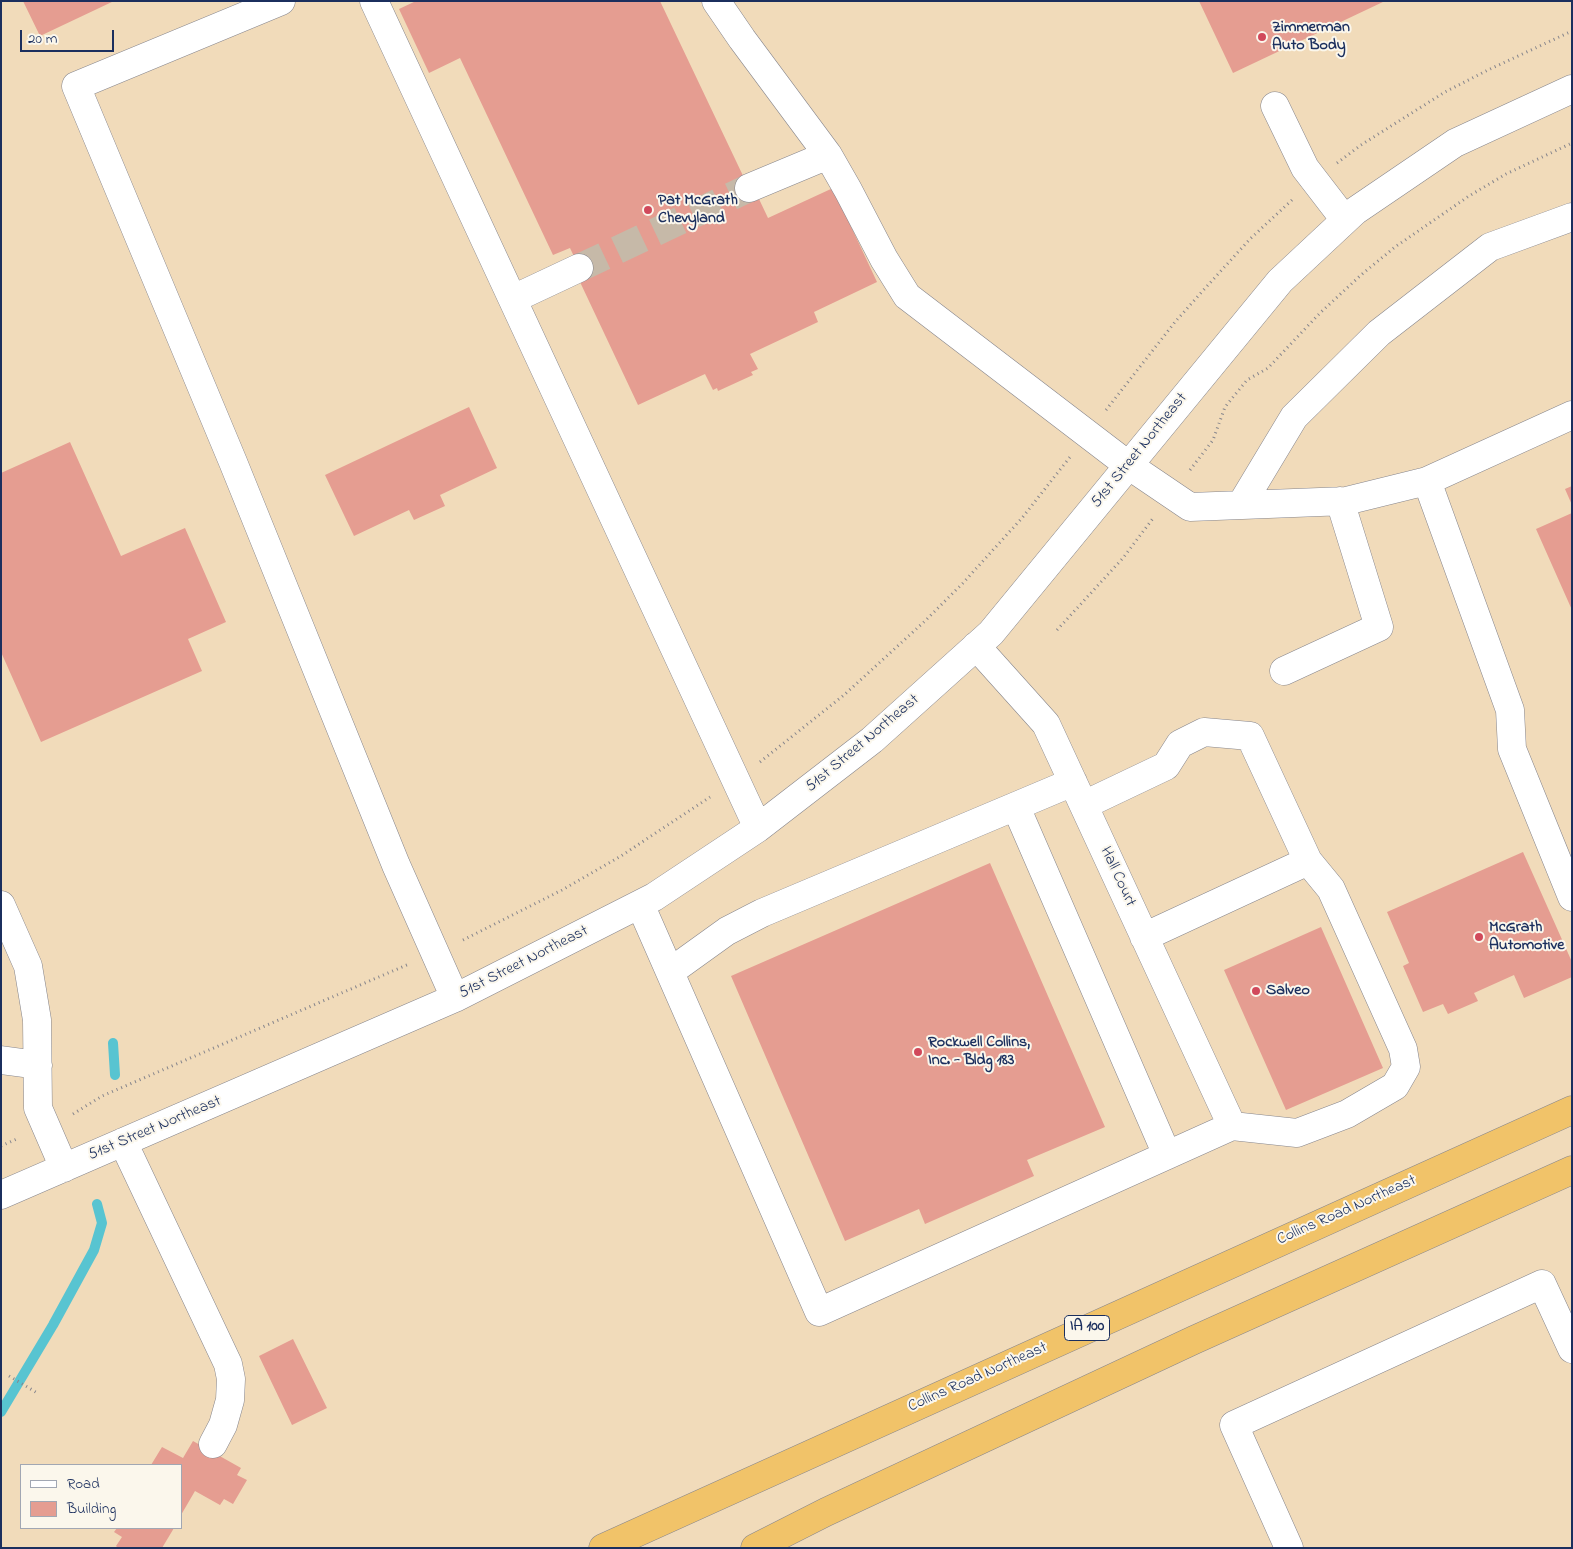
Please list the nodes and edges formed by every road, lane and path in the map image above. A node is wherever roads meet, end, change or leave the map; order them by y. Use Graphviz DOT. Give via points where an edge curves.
graph roads {
  1 [pos="281,1"];
  2 [pos="374,1"];
  3 [pos="716,1"];
  4 [pos="1572,31"];
  5 [pos="1572,89"];
  6 [pos="1275,106"];
  7 [pos="1572,143"];
  8 [pos="828,155"];
  9 [pos="1315,180"];
  10 [pos="749,188"];
  11 [pos="1572,217"];
  12 [pos="1345,220"];
  13 [pos="580,268"];
  14 [pos="513,299"];
  15 [pos="1572,415"];
  16 [pos="1088,434"];
  17 [pos="1128,465"];
  18 [pos="1427,481"];
  19 [pos="1172,494"];
  20 [pos="1340,501"];
  21 [pos="1240,505"];
  22 [pos="1057,630"];
  23 [pos="976,646"];
  24 [pos="1284,671"];
  25 [pos="736,779"];
  26 [pos="1078,794"];
  27 [pos="1016,806"];
  28 [pos="758,828"];
  29 [pos="1308,861"];
  30 [pos="1572,897"];
  31 [pos="640,904"];
  32 [pos="1,905"];
  33 [pos="1144,937"];
  34 [pos="434,952"];
  35 [pos="670,972"];
  36 [pos="455,998"];
  37 [pos="1,1060"];
  38 [pos="38,1065"];
  39 [pos="1572,1110"];
  40 [pos="46,1126"];
  41 [pos="1232,1126"];
  42 [pos="123,1142"];
  43 [pos="1,1146"];
  44 [pos="1168,1155"];
  45 [pos="64,1168"];
  46 [pos="1572,1170"];
  47 [pos="1,1195"];
  48 [pos="1563,1312"];
  49 [pos="1572,1349"];
  50 [pos="9,1376"];
  51 [pos="39,1394"];
  52 [pos="213,1444"];
  53 [pos="826,1512"];
  54 [pos="603,1548"];
  55 [pos="755,1548"];
  56 [pos="761,1548"];
  57 [pos="1289,1548"];
  1 -- 34 [label="street" via="76,86"];
  2 -- 14 [label="street"];
  3 -- 8 [label="street"];
  4 -- 9 [label="path" via="1445,92 1361,145"];
  5 -- 12 [label="street, 51st Street Northeast" via="1455,143"];
  6 -- 9 [label="street" via="1305,168"];
  7 -- 19 [label="path" via="1514,170 1469,196 1395,247 1361,276 1320,313 1268,368 1247,380 1224,407 1213,440"];
  8 -- 10 [label="street"];
  8 -- 16 [label="street" via="907,296"];
  9 -- 12 [label="street"];
  9 -- 16 [label="path" via="1250,239 1199,295"];
  11 -- 21 [label="street" via="1490,247 1380,333 1294,417"];
  12 -- 17 [label="street, 51st Street Northeast" via="1280,280"];
  13 -- 14 [label="street"];
  14 -- 25 [label="street"];
  15 -- 18 [label="street"];
  16 -- 17 [label="street"];
  16 -- 25 [label="path" via="1022,518 925,621 837,700"];
  17 -- 19 [label="street"];
  17 -- 23 [label="street, 51st Street Northeast"];
  18 -- 20 [label="street"];
  18 -- 30 [label="street" via="1510,710 1512,749"];
  19 -- 21 [label="street" via="1190,507"];
  19 -- 22 [label="path" via="1122,558"];
  20 -- 21 [label="street"];
  20 -- 24 [label="street" via="1379,628"];
  23 -- 26 [label="street, Hall Court" via="1046,724"];
  23 -- 28 [label="street, 51st Street Northeast" via="872,740"];
  25 -- 28 [label="street"];
  25 -- 34 [label="path" via="621,856 562,890"];
  26 -- 27 [label="street"];
  26 -- 29 [label="street" via="1166,766 1180,744 1204,732 1250,736"];
  26 -- 33 [label="street, Hall Court"];
  27 -- 35 [label="street" via="762,914 727,931"];
  27 -- 44 [label="street"];
  28 -- 31 [label="street, 51st Street Northeast"];
  29 -- 33 [label="street"];
  29 -- 41 [label="street" via="1331,889 1403,1049 1406,1067 1395,1086 1347,1114 1297,1133"];
  31 -- 35 [label="street"];
  31 -- 36 [label="street, 51st Street Northeast"];
  32 -- 38 [label="street" via="28,966 37,1020"];
  33 -- 41 [label="street, Hall Court"];
  34 -- 36 [label="street"];
  34 -- 40 [label="path" via="102,1096 74,1114"];
  35 -- 44 [label="street" via="819,1312"];
  36 -- 42 [label="street, 51st Street Northeast"];
  37 -- 38 [label="street"];
  38 -- 40 [label="street" via="38,1108"];
  39 -- 54 [label="highway, Collins Road Northeast / IA 100"];
  40 -- 43 [label="path"];
  40 -- 45 [label="street"];
  41 -- 44 [label="street"];
  42 -- 45 [label="street, 51st Street Northeast"];
  42 -- 52 [label="street" via="228,1364 230,1400"];
  45 -- 47 [label="street, 51st Street Northeast"];
  46 -- 53 [label="highway" via="1194,1340"];
  48 -- 49 [label="street"];
  48 -- 57 [label="street" via="1542,1284 1234,1425"];
  50 -- 51 [label="path"];
  53 -- 55 [label="highway"];
  53 -- 56 [label="highway"];
}
